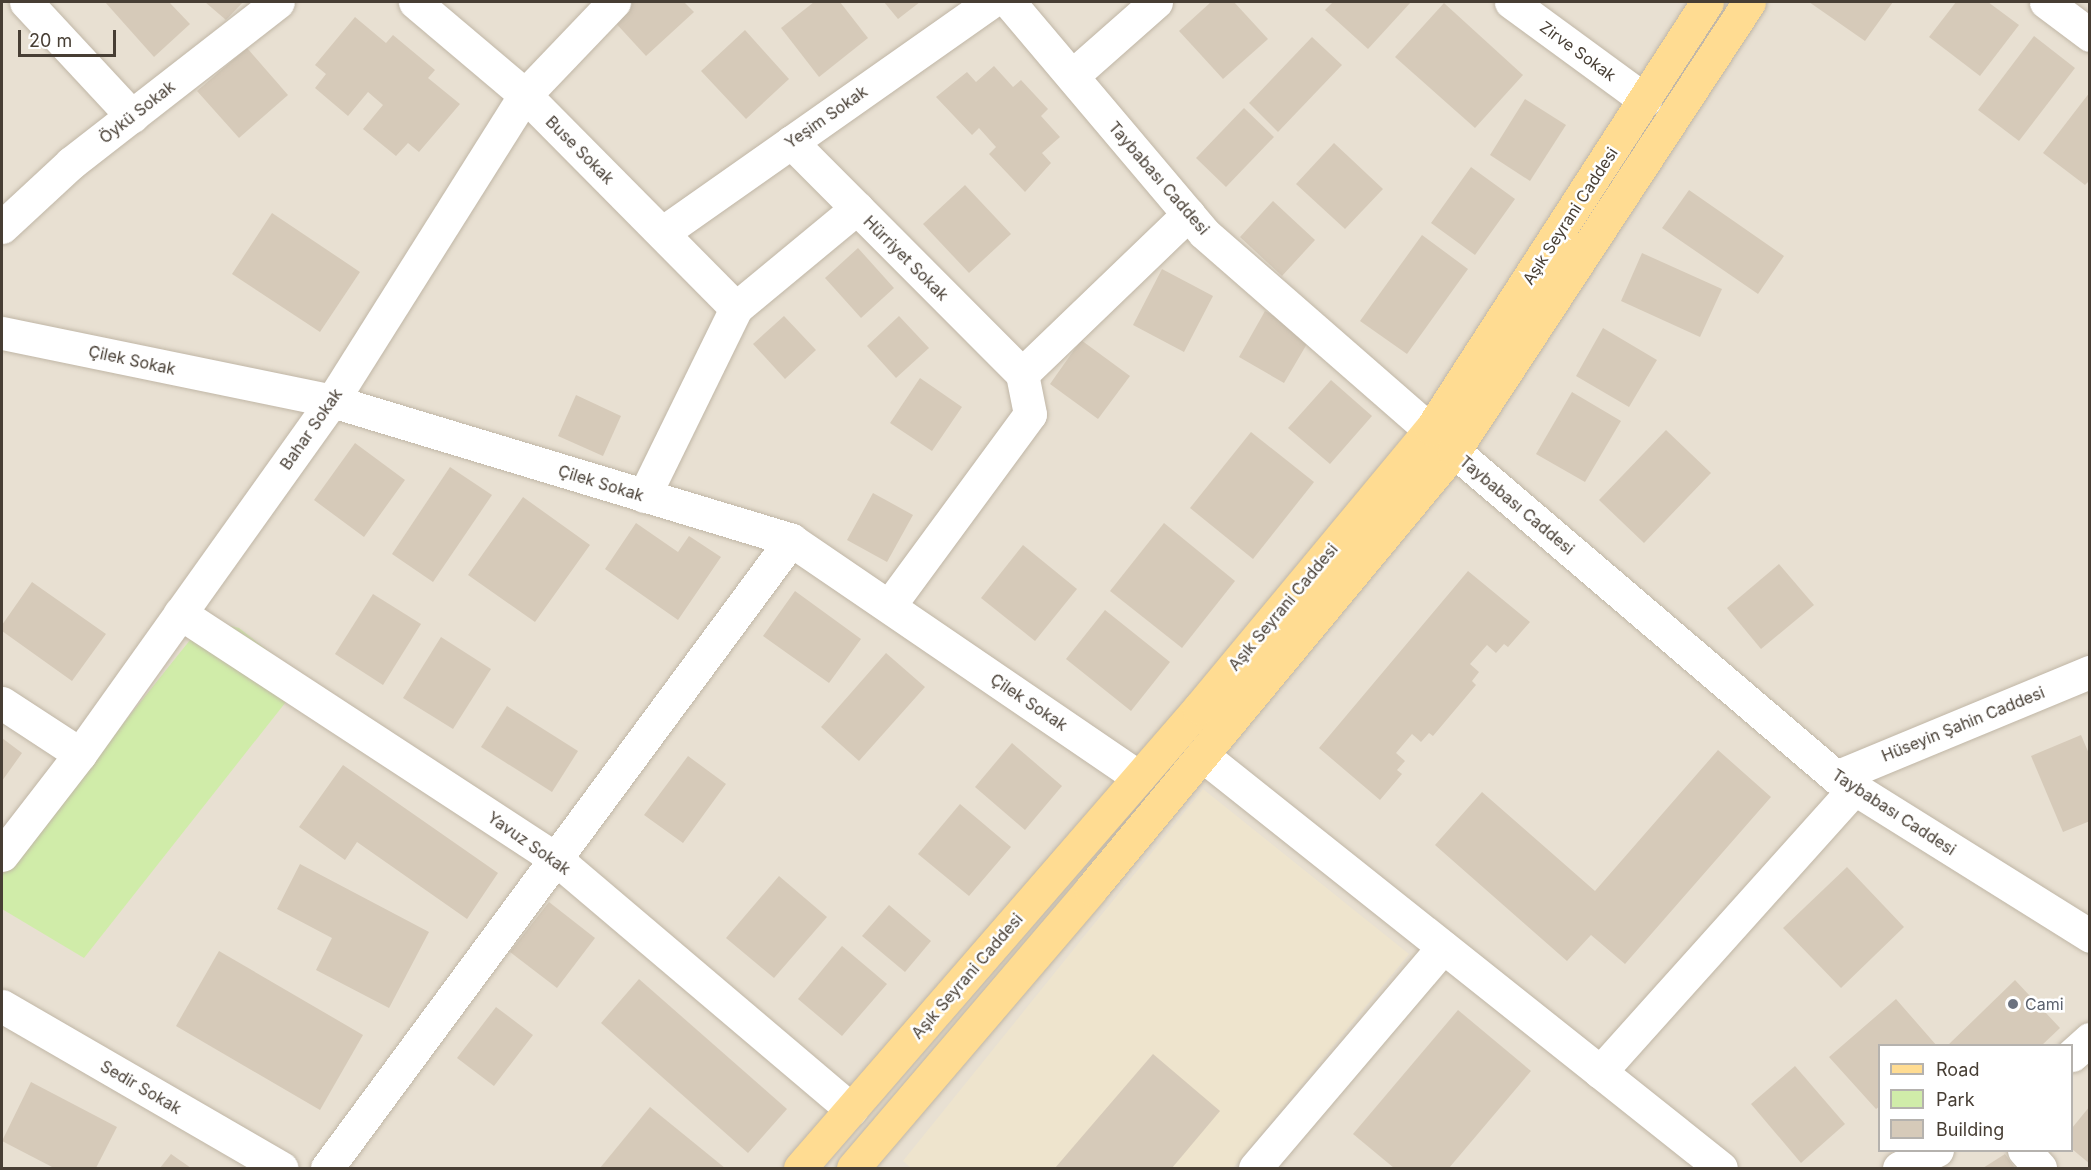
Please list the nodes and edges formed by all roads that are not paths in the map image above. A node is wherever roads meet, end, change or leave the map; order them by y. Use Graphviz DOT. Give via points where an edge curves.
graph roads {
  1 [pos="26,2"];
  2 [pos="278,2"];
  3 [pos="415,2"];
  4 [pos="614,2"];
  5 [pos="991,2"];
  6 [pos="1009,2"];
  7 [pos="1156,2"];
  8 [pos="1707,2"];
  9 [pos="1749,2"];
  10 [pos="2046,2"];
  11 [pos="1519,4"];
  12 [pos="2090,35"];
  13 [pos="1072,76"];
  14 [pos="525,95"];
  15 [pos="1645,100"];
  16 [pos="132,116"];
  17 [pos="791,142"];
  18 [pos="857,208"];
  19 [pos="1188,214"];
  20 [pos="2,227"];
  21 [pos="662,232"];
  22 [pos="736,308"];
  23 [pos="2,333"];
  24 [pos="1022,375"];
  25 [pos="332,401"];
  26 [pos="1431,429"];
  27 [pos="1454,451"];
  28 [pos="644,496"];
  29 [pos="791,540"];
  30 [pos="889,606"];
  31 [pos="180,613"];
  32 [pos="2090,672"];
  33 [pos="2,703"];
  34 [pos="80,754"];
  35 [pos="1202,755"];
  36 [pos="1138,777"];
  37 [pos="1846,782"];
  38 [pos="2,855"];
  39 [pos="556,859"];
  40 [pos="2090,936"];
  41 [pos="1443,947"];
  42 [pos="5,1014"];
  43 [pos="2090,1039"];
  44 [pos="2073,1054"];
  45 [pos="1600,1072"];
  46 [pos="851,1109"];
  47 [pos="1932,1152"];
  48 [pos="2026,1152"];
  49 [pos="863,1165"];
  50 [pos="281,1168"];
  51 [pos="327,1168"];
  52 [pos="800,1168"];
  53 [pos="1255,1168"];
  54 [pos="1721,1168"];
  55 [pos="1899,1168"];
  56 [pos="2040,1168"];
  1 -- 16 [label="street"];
  2 -- 16 [label="street, Öykü Sokak"];
  3 -- 14 [label="street, Buse Sokak"];
  4 -- 14 [label="street, Bahar Sokak"];
  5 -- 17 [label="street, Yeşim Sokak"];
  6 -- 13 [label="street, Taybabası Caddesi"];
  7 -- 13 [label="street"];
  8 -- 15 [label="main road, Aşık Seyrani Caddesi"];
  9 -- 27 [label="main road"];
  10 -- 12 [label="street"];
  11 -- 15 [label="street, Zirve Sokak"];
  13 -- 19 [label="street, Taybabası Caddesi"];
  14 -- 21 [label="street, Buse Sokak"];
  14 -- 25 [label="street, Bahar Sokak"];
  15 -- 26 [label="main road, Aşık Seyrani Caddesi"];
  16 -- 20 [label="street, Öykü Sokak" via="71,163"];
  17 -- 18 [label="street, Hürriyet Sokak"];
  17 -- 21 [label="street, Yeşim Sokak"];
  18 -- 22 [label="street"];
  18 -- 24 [label="street, Hürriyet Sokak"];
  19 -- 24 [label="street"];
  19 -- 26 [label="street, Taybabası Caddesi" via="1204,233"];
  21 -- 22 [label="street, Buse Sokak"];
  22 -- 28 [label="street"];
  23 -- 25 [label="street, Çilek Sokak"];
  24 -- 30 [label="street" via="1030,414"];
  25 -- 28 [label="street, Çilek Sokak"];
  25 -- 31 [label="street, Bahar Sokak"];
  26 -- 27 [label="street, Taybabası Caddesi"];
  26 -- 36 [label="main road, Aşık Seyrani Caddesi"];
  27 -- 35 [label="main road"];
  27 -- 37 [label="street, Taybabası Caddesi"];
  28 -- 29 [label="street, Çilek Sokak"];
  29 -- 30 [label="street, Çilek Sokak"];
  29 -- 39 [label="street"];
  30 -- 36 [label="street, Çilek Sokak"];
  31 -- 34 [label="street, Bahar Sokak"];
  31 -- 39 [label="street, Yavuz Sokak"];
  32 -- 37 [label="street, Hüseyin Şahin Caddesi"];
  33 -- 34 [label="street"];
  34 -- 38 [label="street, Bahar Sokak"];
  35 -- 41 [label="street"];
  35 -- 49 [label="main road"];
  36 -- 46 [label="main road, Aşık Seyrani Caddesi"];
  37 -- 40 [label="street, Taybabası Caddesi"];
  37 -- 45 [label="street"];
  39 -- 46 [label="street, Yavuz Sokak"];
  39 -- 51 [label="street"];
  41 -- 45 [label="street"];
  41 -- 53 [label="street"];
  42 -- 50 [label="street, Sedir Sokak"];
  43 -- 44 [label="street"];
  45 -- 54 [label="street"];
  46 -- 52 [label="main road, Aşık Seyrani Caddesi"];
  47 -- 55 [label="street"];
  48 -- 56 [label="street"];
}
